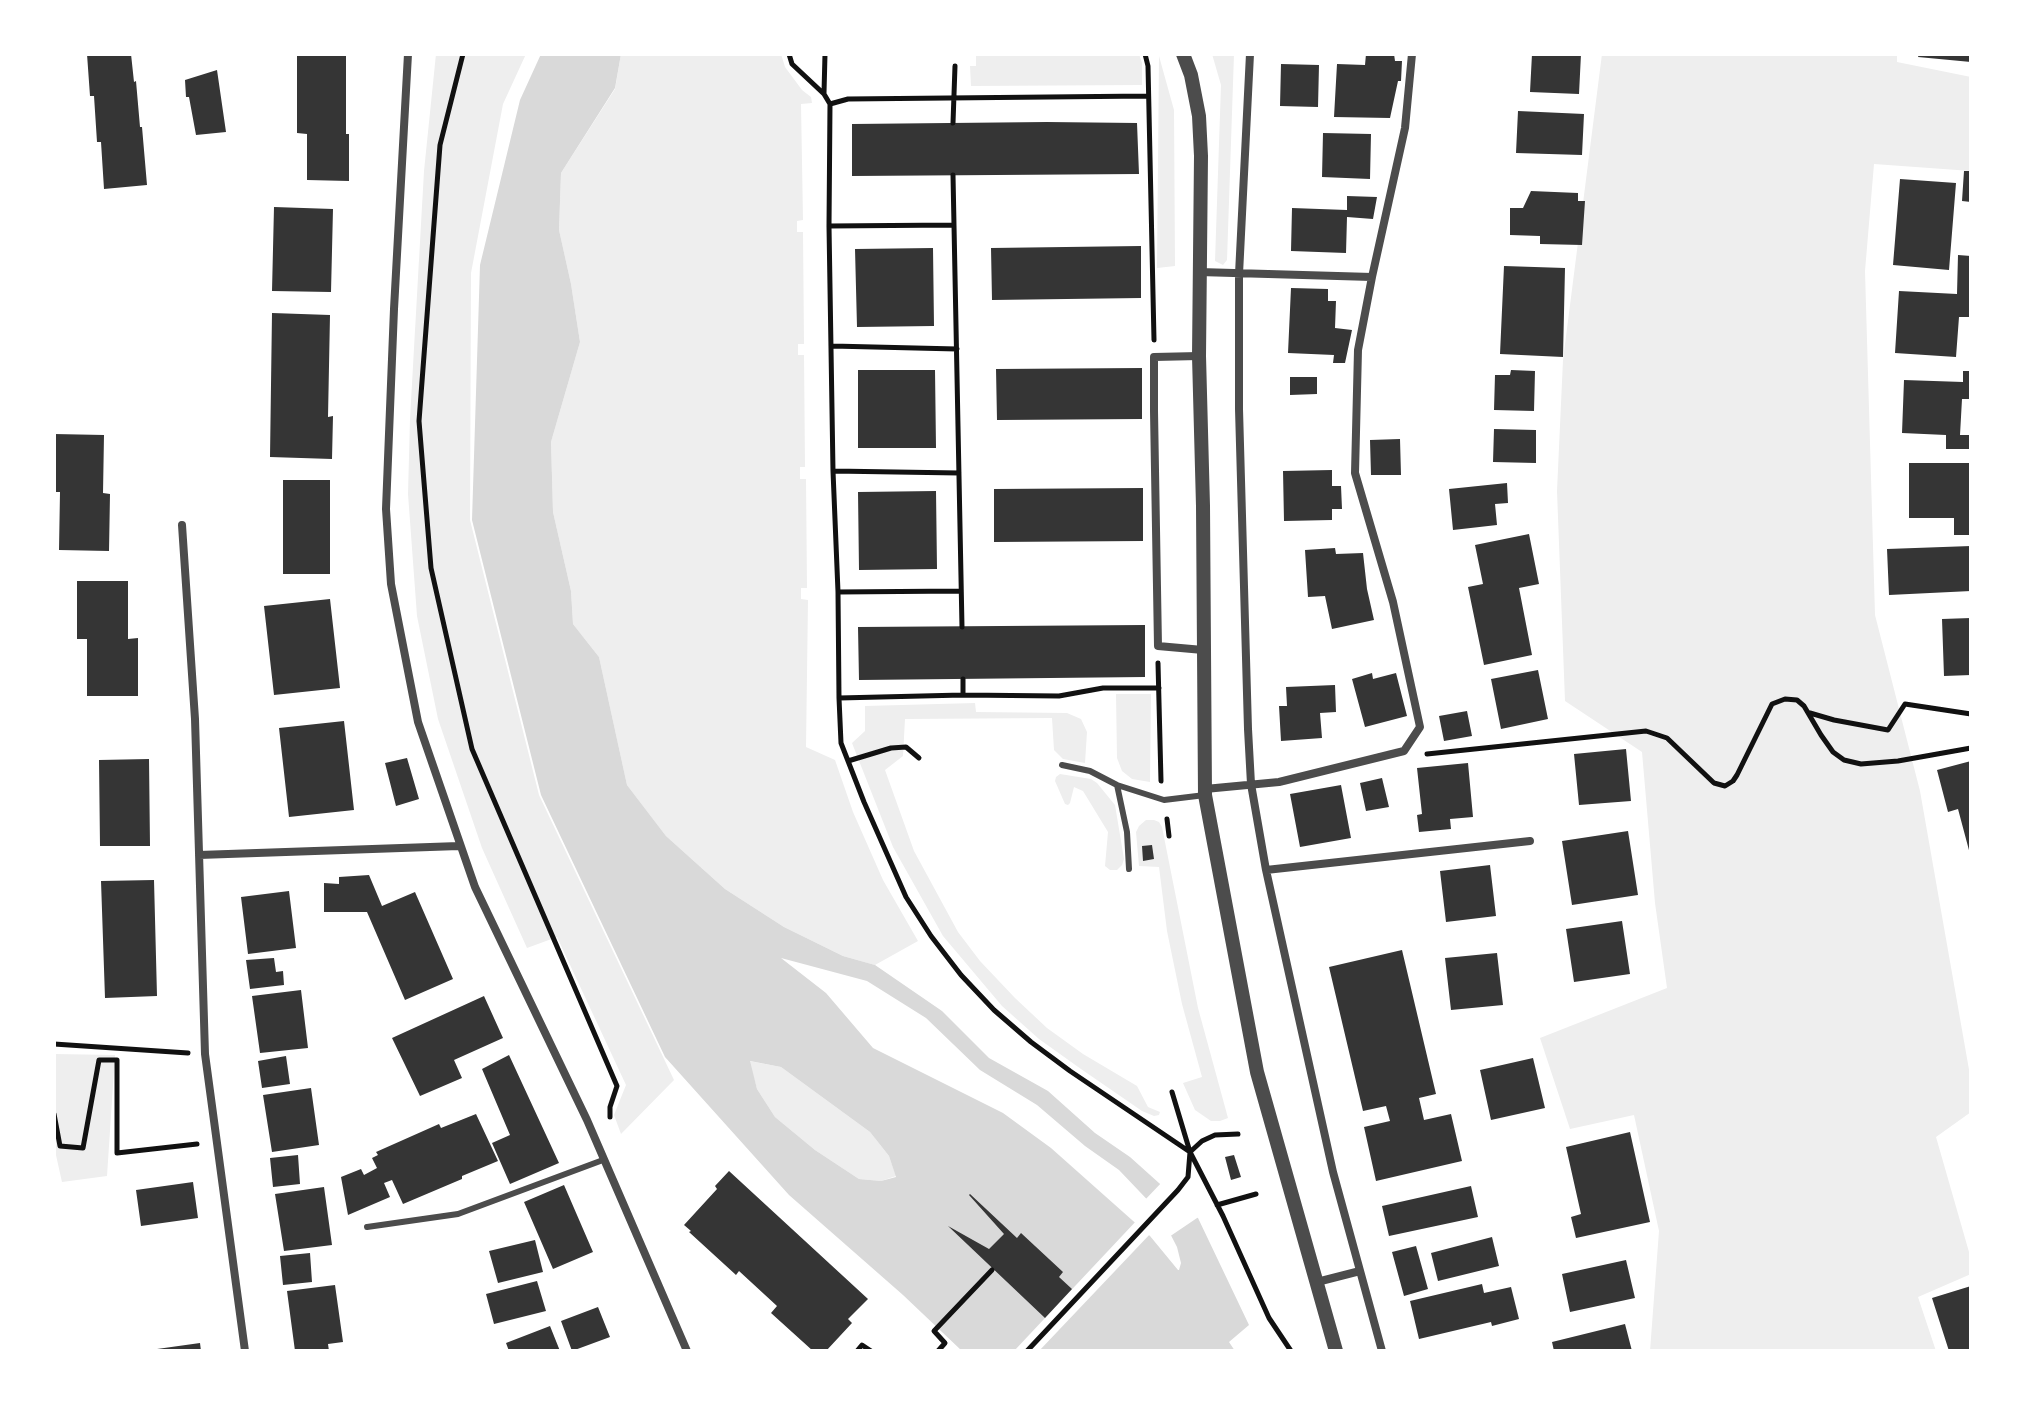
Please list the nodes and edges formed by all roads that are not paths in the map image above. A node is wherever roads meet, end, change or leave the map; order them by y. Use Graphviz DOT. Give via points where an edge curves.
graph roads {
  1 [pos="408,54"];
  2 [pos="1183,54"];
  3 [pos="1250,54"];
  4 [pos="1412,54"];
  5 [pos="1199,272"];
  6 [pos="1239,274"];
  7 [pos="1372,277"];
  8 [pos="1199,356"];
  9 [pos="182,525"];
  10 [pos="1203,650"];
  11 [pos="1062,765"];
  12 [pos="1251,784"];
  13 [pos="1117,785"];
  14 [pos="1205,792"];
  15 [pos="1530,841"];
  16 [pos="459,846"];
  17 [pos="199,855"];
  18 [pos="1129,869"];
  19 [pos="1266,870"];
  20 [pos="603,1160"];
  21 [pos="367,1227"];
  22 [pos="1360,1271"];
  23 [pos="1317,1282"];
  24 [pos="245,1351"];
  25 [pos="687,1351"];
  26 [pos="1336,1351"];
  27 [pos="1382,1351"];
  1 -- 16 [label="street" via="386,509 391,584 418,722"];
  2 -- 5 [label="street" via="1199,116"];
  3 -- 6 [label="street"];
  4 -- 7 [label="street" via="1405,128"];
  5 -- 6 [label="street"];
  5 -- 8 [label="street"];
  6 -- 7 [label="street"];
  6 -- 12 [label="street"];
  7 -- 12 [label="street" via="1358,350 1355,473 1393,602 1420,727 1404,751"];
  8 -- 10 [label="street"];
  8 -- 10 [label="street" via="1154,357 1158,646"];
  9 -- 17 [label="street"];
  10 -- 14 [label="street"];
  11 -- 13 [label="lane"];
  12 -- 14 [label="street"];
  12 -- 19 [label="street"];
  13 -- 14 [label="lane" via="1164,800"];
  13 -- 18 [label="lane"];
  14 -- 23 [label="street" via="1257,1072"];
  15 -- 19 [label="street"];
  16 -- 17 [label="street"];
  16 -- 20 [label="street"];
  17 -- 24 [label="street" via="205,1054"];
  19 -- 22 [label="street"];
  20 -- 21 [label="lane" via="458,1214"];
  20 -- 25 [label="street"];
  22 -- 23 [label="street"];
  22 -- 27 [label="street"];
  23 -- 26 [label="street"];
}
